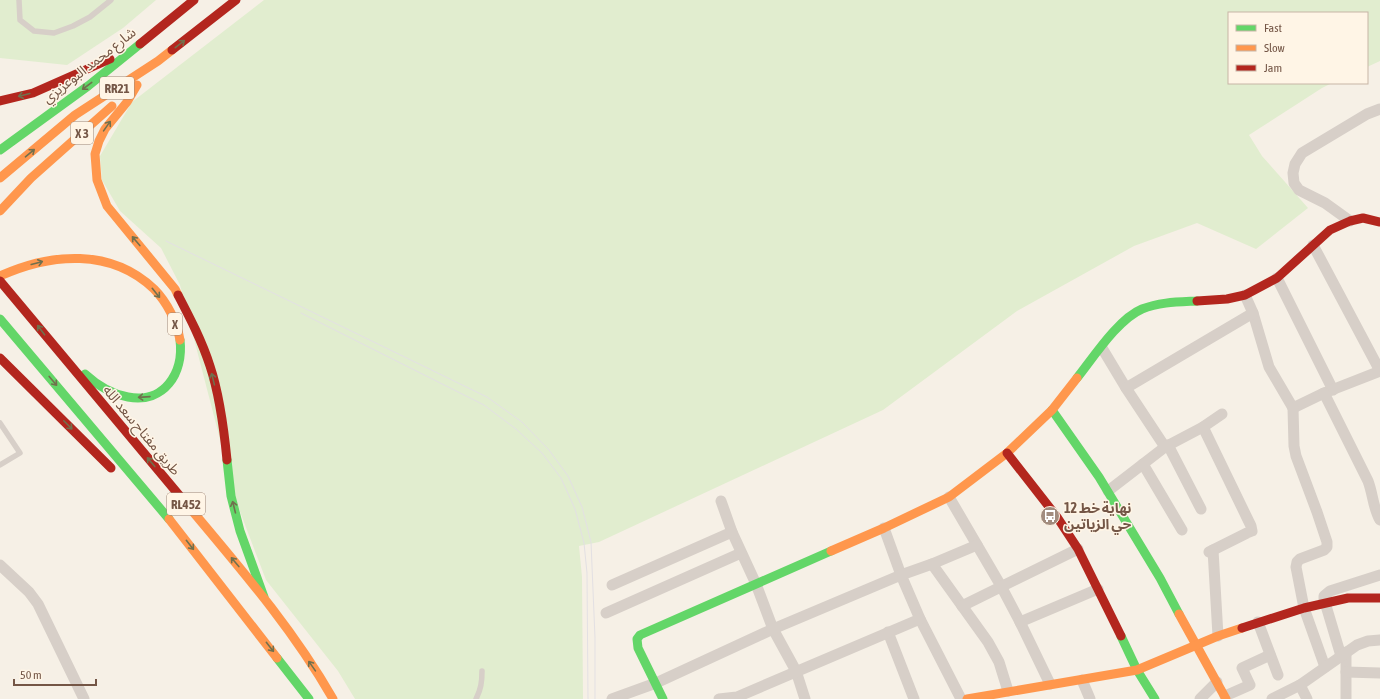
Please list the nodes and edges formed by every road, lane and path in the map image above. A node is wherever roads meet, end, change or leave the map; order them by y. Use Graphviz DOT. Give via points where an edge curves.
graph roads {
  1 [pos="19,0"];
  2 [pos="111,0"];
  3 [pos="194,0"];
  4 [pos="236,0"];
  5 [pos="137,46"];
  6 [pos="158,61"];
  7 [pos="138,85"];
  8 [pos="0,101"];
  9 [pos="1380,109"];
  10 [pos="0,150"];
  11 [pos="0,178"];
  12 [pos="0,211"];
  13 [pos="1350,221"];
  14 [pos="1380,222"];
  15 [pos="1313,245"];
  16 [pos="0,276"];
  17 [pos="1277,278"];
  18 [pos="0,281"];
  19 [pos="1245,295"];
  20 [pos="1253,313"];
  21 [pos="0,319"];
  22 [pos="51,343"];
  23 [pos="1102,348"];
  24 [pos="0,358"];
  25 [pos="1380,371"];
  26 [pos="1126,388"];
  27 [pos="1328,391"];
  28 [pos="1293,408"];
  29 [pos="1052,410"];
  30 [pos="1222,414"];
  31 [pos="0,423"];
  32 [pos="1203,427"];
  33 [pos="1166,446"];
  34 [pos="1007,453"];
  35 [pos="0,464"];
  36 [pos="1143,464"];
  37 [pos="118,476"];
  38 [pos="135,492"];
  39 [pos="1108,492"];
  40 [pos="949,497"];
  41 [pos="721,501"];
  42 [pos="1201,508"];
  43 [pos="1380,520"];
  44 [pos="177,528"];
  45 [pos="884,528"];
  46 [pos="1182,530"];
  47 [pos="732,532"];
  48 [pos="977,545"];
  49 [pos="1078,549"];
  50 [pos="742,553"];
  51 [pos="932,564"];
  52 [pos="0,565"];
  53 [pos="901,575"];
  54 [pos="1380,575"];
  55 [pos="612,584"];
  56 [pos="756,584"];
  57 [pos="1001,586"];
  58 [pos="1098,589"];
  59 [pos="264,597"];
  60 [pos="1380,598"];
  61 [pos="1325,603"];
  62 [pos="962,606"];
  63 [pos="1304,608"];
  64 [pos="606,613"];
  65 [pos="920,619"];
  66 [pos="1020,622"];
  67 [pos="1258,622"];
  68 [pos="773,629"];
  69 [pos="888,632"];
  70 [pos="1218,636"];
  71 [pos="1380,640"];
  72 [pos="1196,646"];
  73 [pos="1343,654"];
  74 [pos="1270,655"];
  75 [pos="1325,667"];
  76 [pos="1137,670"];
  77 [pos="482,671"];
  78 [pos="796,671"];
  79 [pos="1346,672"];
  80 [pos="1380,673"];
  81 [pos="1278,675"];
  82 [pos="1082,680"];
  83 [pos="1217,682"];
  84 [pos="656,683"];
  85 [pos="1050,684"];
  86 [pos="1300,685"];
  87 [pos="1015,693"];
  88 [pos="307,696"];
  89 [pos="1226,698"];
  90 [pos="84,699"];
  91 [pos="333,699"];
  92 [pos="476,699"];
  93 [pos="612,699"];
  94 [pos="663,699"];
  95 [pos="719,699"];
  96 [pos="805,699"];
  97 [pos="914,699"];
  98 [pos="961,699"];
  99 [pos="967,699"];
  100 [pos="1090,699"];
  101 [pos="1155,699"];
  102 [pos="1200,699"];
  103 [pos="1272,699"];
  104 [pos="1307,699"];
  105 [pos="1346,699"];
  1 -- 2 [label="lane" via="20,20 34,31 54,33 90,17"];
  3 -- 5 [label="main road, شارع محمد البوعزيزي / RR21"];
  6 -- 4 [label="main road, RR21, one-way"];
  5 -- 8 [label="main road, one-way" via="33,93"];
  5 -- 10 [label="main road, شارع محمد البوعزيزي / RR21, one-way" via="88,86"];
  6 -- 7 [label="main road, X 3"];
  11 -- 6 [label="main road, RR21, one-way" via="75,115"];
  7 -- 12 [label="main road, X 3" via="50,160"];
  59 -- 7 [label="main road, one-way" via="240,531 231,496 218,400 210,366 196,330 175,289 107,206 97,180 95,154 99,141"];
  9 -- 13 [label="street" via="1367,114 1302,153 1295,164 1294,184 1299,190 1325,203"];
  13 -- 14 [label="main road" via="1363,218"];
  13 -- 15 [label="main road" via="1330,230"];
  15 -- 17 [label="main road"];
  15 -- 25 [label="street"];
  16 -- 22 [label="main road, X, one-way" via="14,269 49,260 72,258 98,260 126,268 154,288 168,309 180,336 180,358 176,374 166,388 150,397 133,398 115,393 94,382"];
  17 -- 19 [label="main road"];
  17 -- 27 [label="street"];
  22 -- 18 [label="main road, طريق مفتاح سعد الله / RL452, one-way"];
  19 -- 20 [label="street"];
  19 -- 23 [label="main road" via="1227,299 1164,303 1142,309 1130,316"];
  20 -- 26 [label="street"];
  20 -- 28 [label="street" via="1269,367"];
  21 -- 44 [label="main road, RL452, one-way"];
  59 -- 22 [label="main road, طريق مفتاح سعد الله / RL452, one-way"];
  23 -- 26 [label="street"];
  23 -- 29 [label="main road"];
  24 -- 37 [label="main road, one-way"];
  25 -- 27 [label="street"];
  26 -- 33 [label="street"];
  27 -- 28 [label="street"];
  27 -- 43 [label="street" via="1368,481"];
  28 -- 63 [label="street" via="1296,456 1327,547 1297,562"];
  29 -- 34 [label="main road"];
  29 -- 39 [label="main road"];
  30 -- 32 [label="street"];
  31 -- 35 [label="lane" via="20,453"];
  32 -- 33 [label="street"];
  32 -- 70 [label="street" via="1252,531 1211,551"];
  33 -- 36 [label="street"];
  33 -- 42 [label="street"];
  34 -- 40 [label="main road"];
  34 -- 49 [label="main road" via="1057,517"];
  36 -- 39 [label="street"];
  36 -- 46 [label="street"];
  38 -- 44 [label="main road"];
  39 -- 72 [label="main road" via="1160,578"];
  40 -- 45 [label="main road"];
  40 -- 48 [label="street"];
  41 -- 47 [label="street"];
  44 -- 88 [label="main road, RL452, one-way"];
  45 -- 53 [label="street"];
  45 -- 56 [label="main road"];
  47 -- 50 [label="street"];
  47 -- 55 [label="street"];
  48 -- 51 [label="street"];
  48 -- 57 [label="street"];
  49 -- 57 [label="street"];
  49 -- 58 [label="main road"];
  50 -- 56 [label="street"];
  50 -- 64 [label="street"];
  51 -- 53 [label="street"];
  51 -- 62 [label="street"];
  52 -- 90 [label="street" via="38,604"];
  53 -- 65 [label="street"];
  53 -- 68 [label="street"];
  54 -- 61 [label="street" via="1326,593"];
  56 -- 68 [label="street"];
  56 -- 84 [label="main road" via="640,635 637,638 638,648"];
  57 -- 62 [label="street"];
  57 -- 66 [label="street"];
  58 -- 66 [label="street"];
  58 -- 76 [label="main road"];
  91 -- 59 [label="main road, طريق مفتاح سعد الله / RL452, one-way"];
  60 -- 61 [label="main road" via="1348,598"];
  61 -- 63 [label="main road"];
  61 -- 73 [label="street"];
  62 -- 87 [label="street" via="988,642"];
  63 -- 67 [label="main road"];
  63 -- 75 [label="street"];
  65 -- 69 [label="street"];
  65 -- 98 [label="street"];
  66 -- 85 [label="street"];
  67 -- 70 [label="main road"];
  67 -- 74 [label="street"];
  68 -- 78 [label="street"];
  68 -- 84 [label="street"];
  69 -- 78 [label="street"];
  69 -- 97 [label="street"];
  70 -- 72 [label="main road"];
  71 -- 73 [label="street" via="1357,645"];
  72 -- 76 [label="main road"];
  72 -- 83 [label="main road"];
  73 -- 75 [label="street"];
  73 -- 79 [label="street"];
  74 -- 81 [label="street"];
  74 -- 89 [label="street" via="1242,668 1250,685"];
  75 -- 86 [label="street"];
  76 -- 82 [label="main road"];
  76 -- 101 [label="main road"];
  77 -- 92 [label="lane" via="482,682"];
  78 -- 95 [label="street" via="736,697"];
  78 -- 96 [label="street"];
  79 -- 80 [label="street"];
  79 -- 105 [label="street"];
  82 -- 85 [label="main road"];
  82 -- 100 [label="street"];
  83 -- 89 [label="main road"];
  83 -- 102 [label="street"];
  84 -- 93 [label="street"];
  84 -- 94 [label="main road"];
  85 -- 87 [label="main road"];
  86 -- 103 [label="street"];
  86 -- 104 [label="street"];
  87 -- 99 [label="main road"];
}
